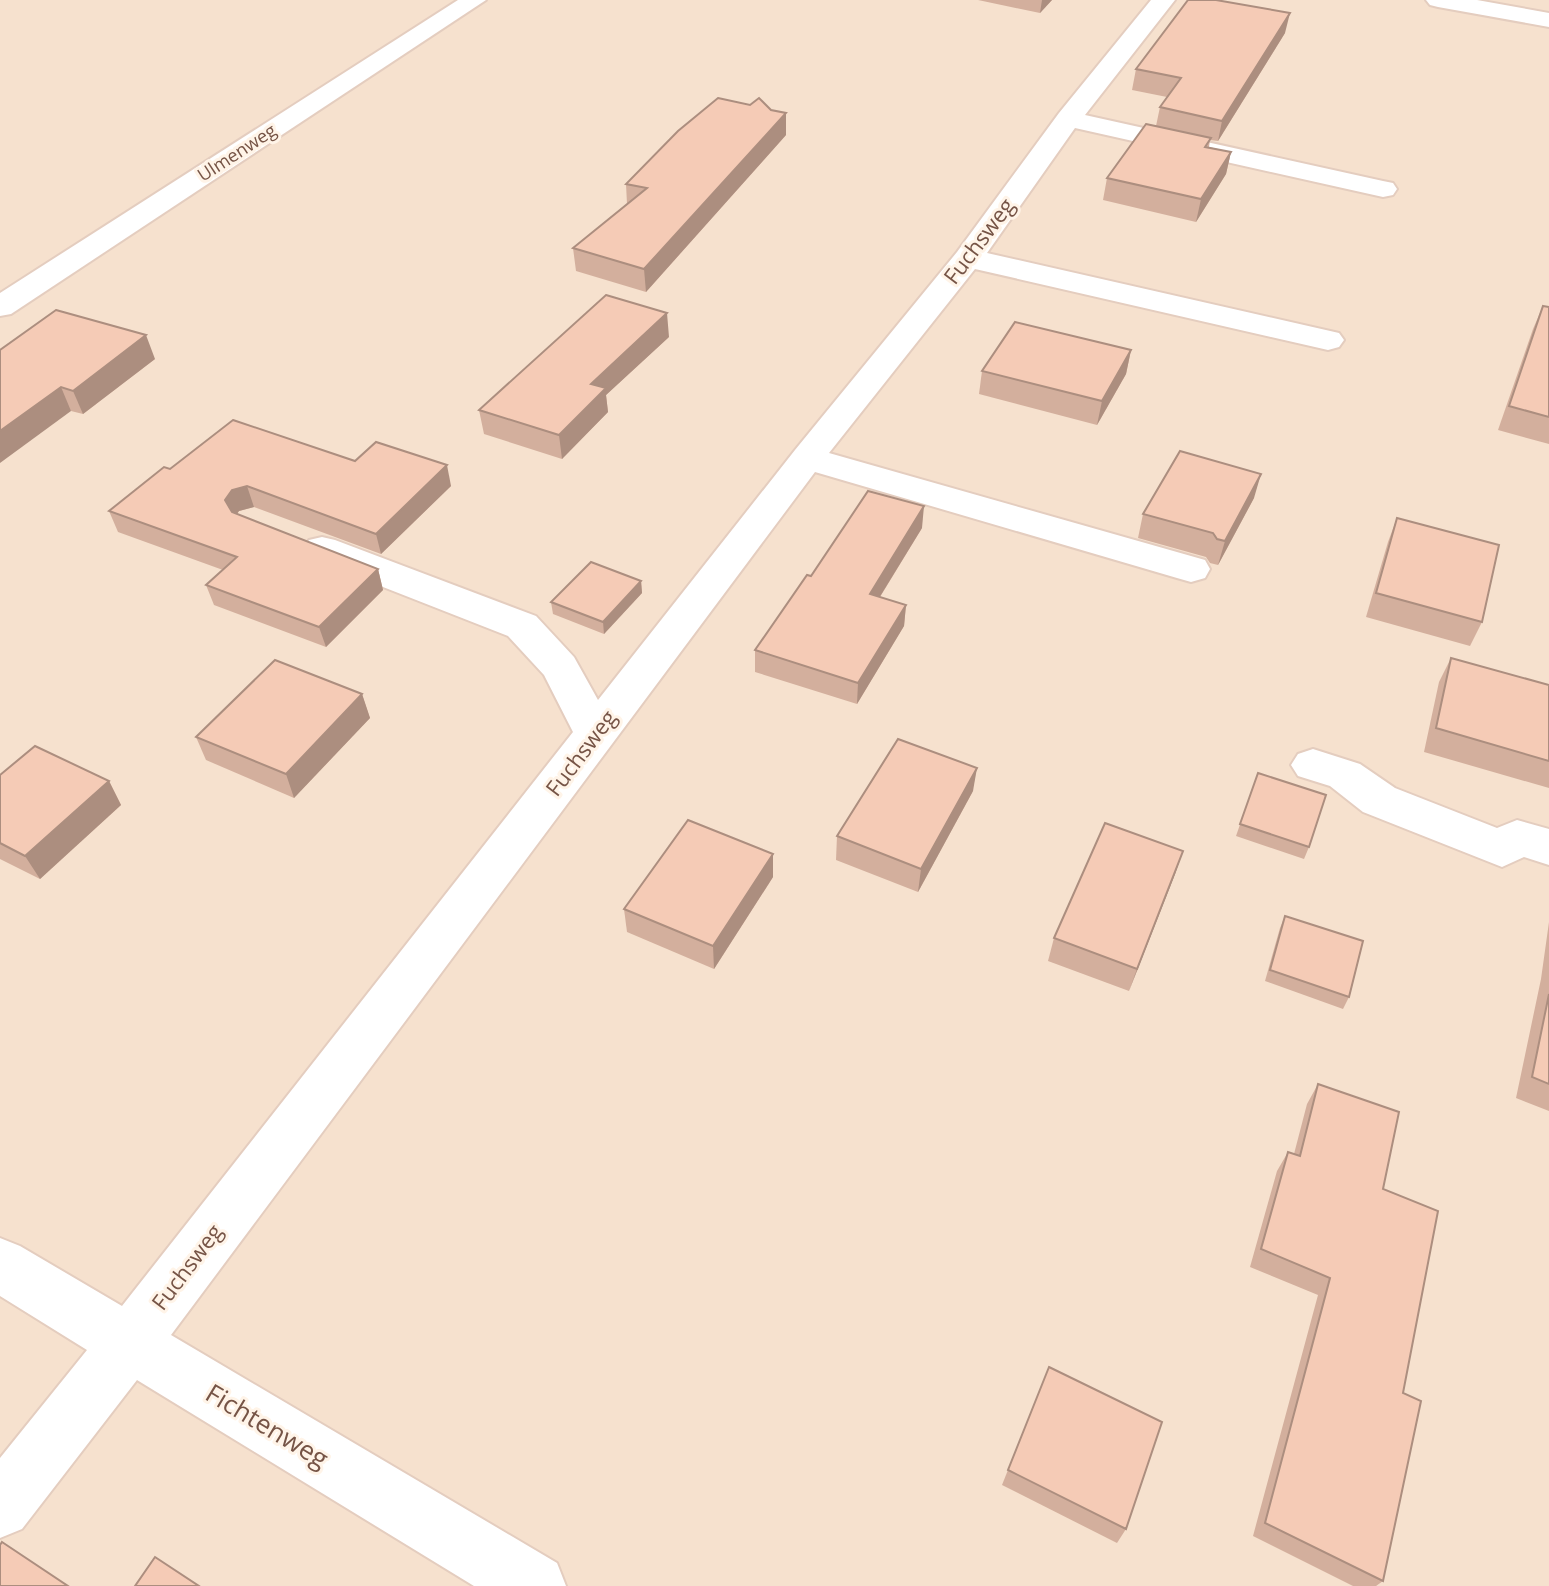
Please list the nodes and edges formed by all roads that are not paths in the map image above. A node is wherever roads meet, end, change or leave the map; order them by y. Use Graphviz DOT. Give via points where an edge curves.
graph roads {
  1 [pos="474,0"];
  2 [pos="1163,0"];
  3 [pos="1438,0"];
  4 [pos="1549,20"];
  5 [pos="1068,119"];
  6 [pos="1383,189"];
  7 [pos="968,258"];
  8 [pos="0,307"];
  9 [pos="1328,340"];
  10 [pos="807,458"];
  11 [pos="283,534"];
  12 [pos="1191,569"];
  13 [pos="595,734"];
  14 [pos="1313,765"];
  15 [pos="1549,847"];
  16 [pos="0,1265"];
  17 [pos="129,1344"];
  18 [pos="0,1507"];
  19 [pos="534,1586"];
  1 -- 8 [label="street, Ulmenweg"];
  2 -- 5 [label="street, Fuchsweg"];
  3 -- 4 [label="street"];
  5 -- 6 [label="street"];
  5 -- 7 [label="street, Fuchsweg"];
  7 -- 9 [label="street"];
  7 -- 10 [label="street, Fuchsweg"];
  10 -- 12 [label="street"];
  10 -- 13 [label="street, Fuchsweg"];
  11 -- 13 [label="street" via="522,626 560,667"];
  13 -- 17 [label="street, Fuchsweg"];
  14 -- 15 [label="street" via="1345,775 1379,800 1502,849 1517,837"];
  16 -- 17 [label="street, Fichtenweg"];
  17 -- 18 [label="street, Fuchsweg"];
  17 -- 19 [label="street, Fichtenweg"];
}
